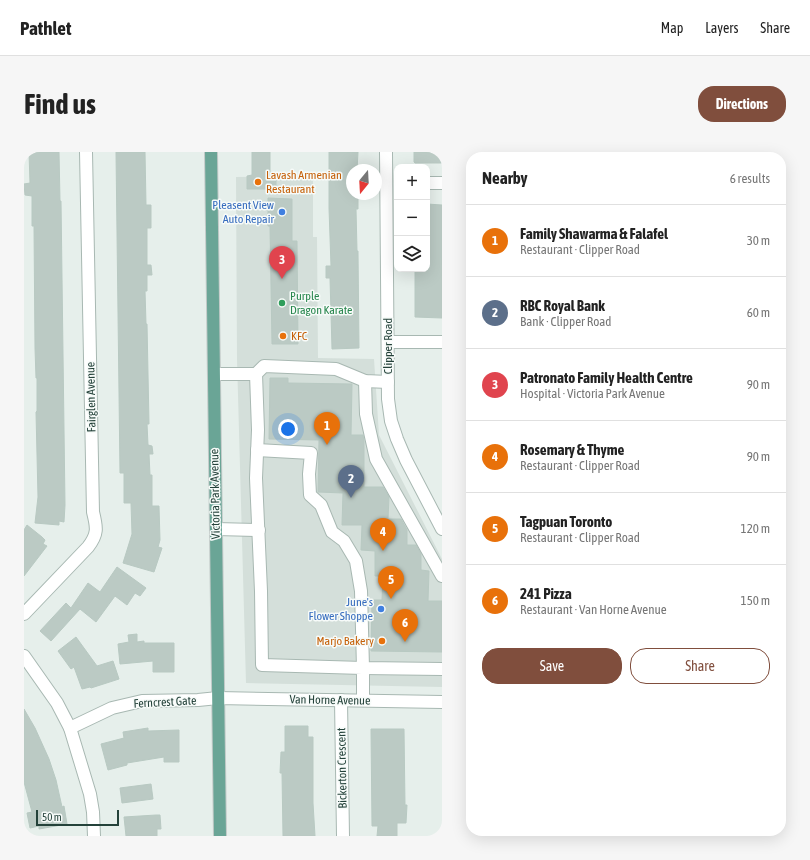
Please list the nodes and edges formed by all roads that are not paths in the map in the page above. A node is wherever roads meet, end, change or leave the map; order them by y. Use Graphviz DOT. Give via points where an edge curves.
graph roads {
  1 [pos="86,152"];
  2 [pos="211,152"];
  3 [pos="386,152"];
  4 [pos="392,182"];
  5 [pos="430,183"];
  6 [pos="442,183"];
  7 [pos="388,342"];
  8 [pos="442,342"];
  9 [pos="214,374"];
  10 [pos="256,374"];
  11 [pos="365,381"];
  12 [pos="388,382"];
  13 [pos="257,450"];
  14 [pos="216,529"];
  15 [pos="442,529"];
  16 [pos="259,530"];
  17 [pos="442,576"];
  18 [pos="24,614"];
  19 [pos="24,656"];
  20 [pos="363,668"];
  21 [pos="442,669"];
  22 [pos="218,698"];
  23 [pos="341,700"];
  24 [pos="363,700"];
  25 [pos="442,702"];
  26 [pos="70,728"];
  27 [pos="94,836"];
  28 [pos="220,836"];
  29 [pos="342,836"];
  1 -- 18 [label="street, Fairglen Avenue" via="95,538"];
  2 -- 9 [label="main road, Victoria Park Avenue"];
  3 -- 4 [label="street, Clipper Road"];
  4 -- 7 [label="street, Clipper Road"];
  5 -- 6 [label="street"];
  7 -- 8 [label="street"];
  7 -- 12 [label="street, Clipper Road"];
  9 -- 10 [label="street"];
  9 -- 14 [label="main road, Victoria Park Avenue"];
  10 -- 11 [label="street" via="264,366 336,369"];
  10 -- 13 [label="street"];
  11 -- 12 [label="street"];
  11 -- 17 [label="street" via="366,414 376,459"];
  12 -- 15 [label="street, Clipper Road" via="391,421 397,439"];
  13 -- 16 [label="street"];
  13 -- 20 [label="street" via="311,453 310,495 321,505 332,532 344,541 356,561 361,591"];
  14 -- 16 [label="street"];
  14 -- 22 [label="main road, Victoria Park Avenue"];
  16 -- 20 [label="street" via="262,665"];
  19 -- 26 [label="street"];
  20 -- 21 [label="street"];
  20 -- 24 [label="street"];
  22 -- 23 [label="street, Van Horne Avenue"];
  22 -- 26 [label="street, Ferncrest Gate" via="142,700 112,708"];
  22 -- 28 [label="main road, Victoria Park Avenue"];
  23 -- 24 [label="street, Van Horne Avenue"];
  23 -- 29 [label="street, Bickerton Crescent"];
  24 -- 25 [label="street, Van Horne Avenue"];
  26 -- 27 [label="street" via="90,794"];
}
